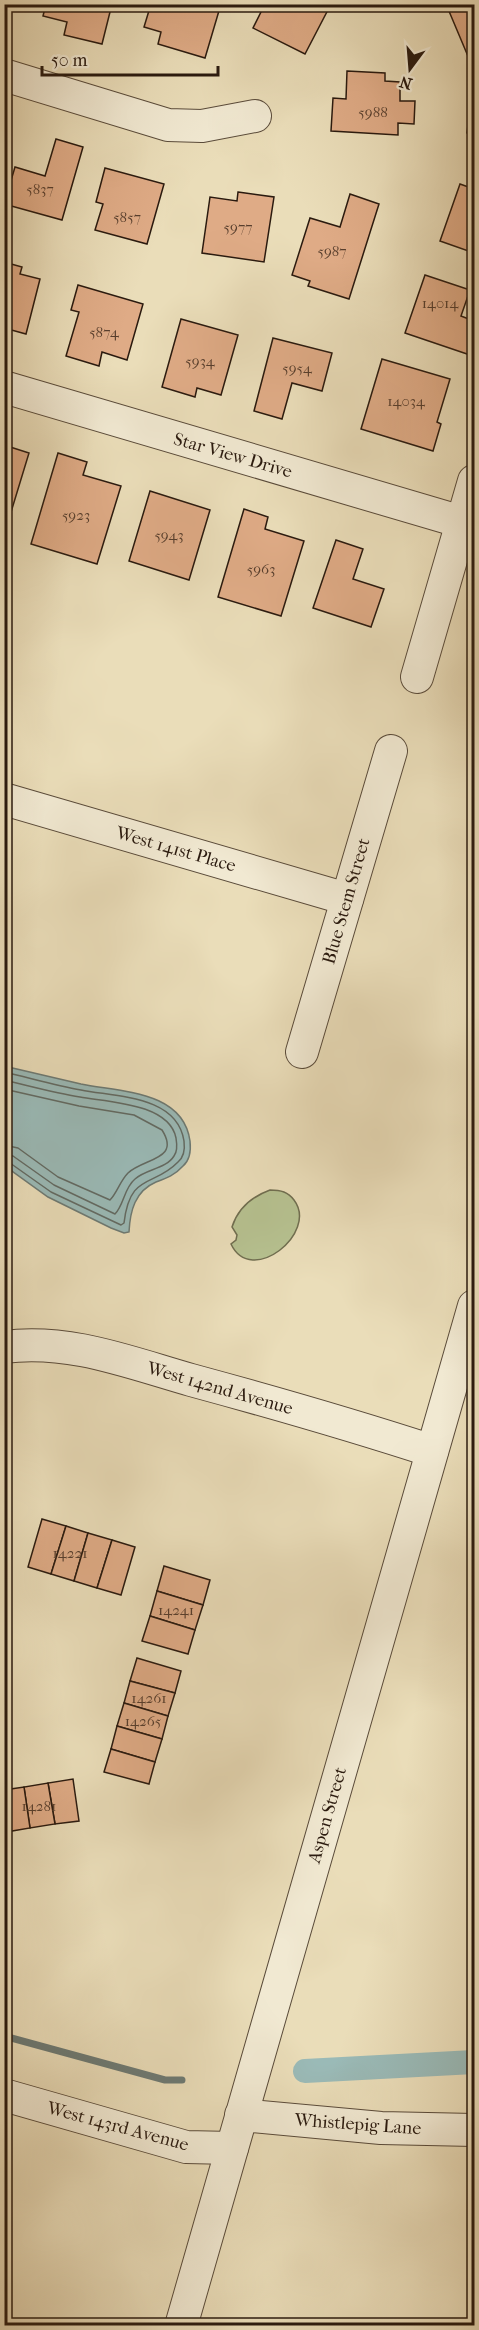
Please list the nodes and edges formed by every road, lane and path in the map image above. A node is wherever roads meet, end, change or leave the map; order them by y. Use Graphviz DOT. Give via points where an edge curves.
graph roads {
  1 [pos="4,75"];
  2 [pos="255,116"];
  3 [pos="4,387"];
  4 [pos="474,481"];
  5 [pos="462,522"];
  6 [pos="417,677"];
  7 [pos="390,750"];
  8 [pos="4,798"];
  9 [pos="347,898"];
  10 [pos="303,1052"];
  11 [pos="474,1306"];
  12 [pos="4,1347"];
  13 [pos="432,1451"];
  14 [pos="4,2095"];
  15 [pos="241,2115"];
  16 [pos="474,2130"];
  17 [pos="232,2148"];
  18 [pos="181,2325"];
  1 -- 2 [label="street" via="168,125 202,126"];
  3 -- 5 [label="street, Star View Drive"];
  4 -- 5 [label="street"];
  5 -- 6 [label="street"];
  7 -- 9 [label="street, Blue Stem Street"];
  8 -- 9 [label="street, West 141st Place"];
  9 -- 10 [label="street, Blue Stem Street"];
  11 -- 13 [label="street, Aspen Street"];
  12 -- 13 [label="street, West 142nd Avenue" via="45,1345 92,1353"];
  13 -- 15 [label="street, Aspen Street"];
  14 -- 17 [label="street, West 143rd Avenue" via="186,2147"];
  15 -- 16 [label="street, Whistlepig Lane" via="381,2128"];
  15 -- 17 [label="street, Aspen Street"];
  17 -- 18 [label="street, Aspen Street"];
}
